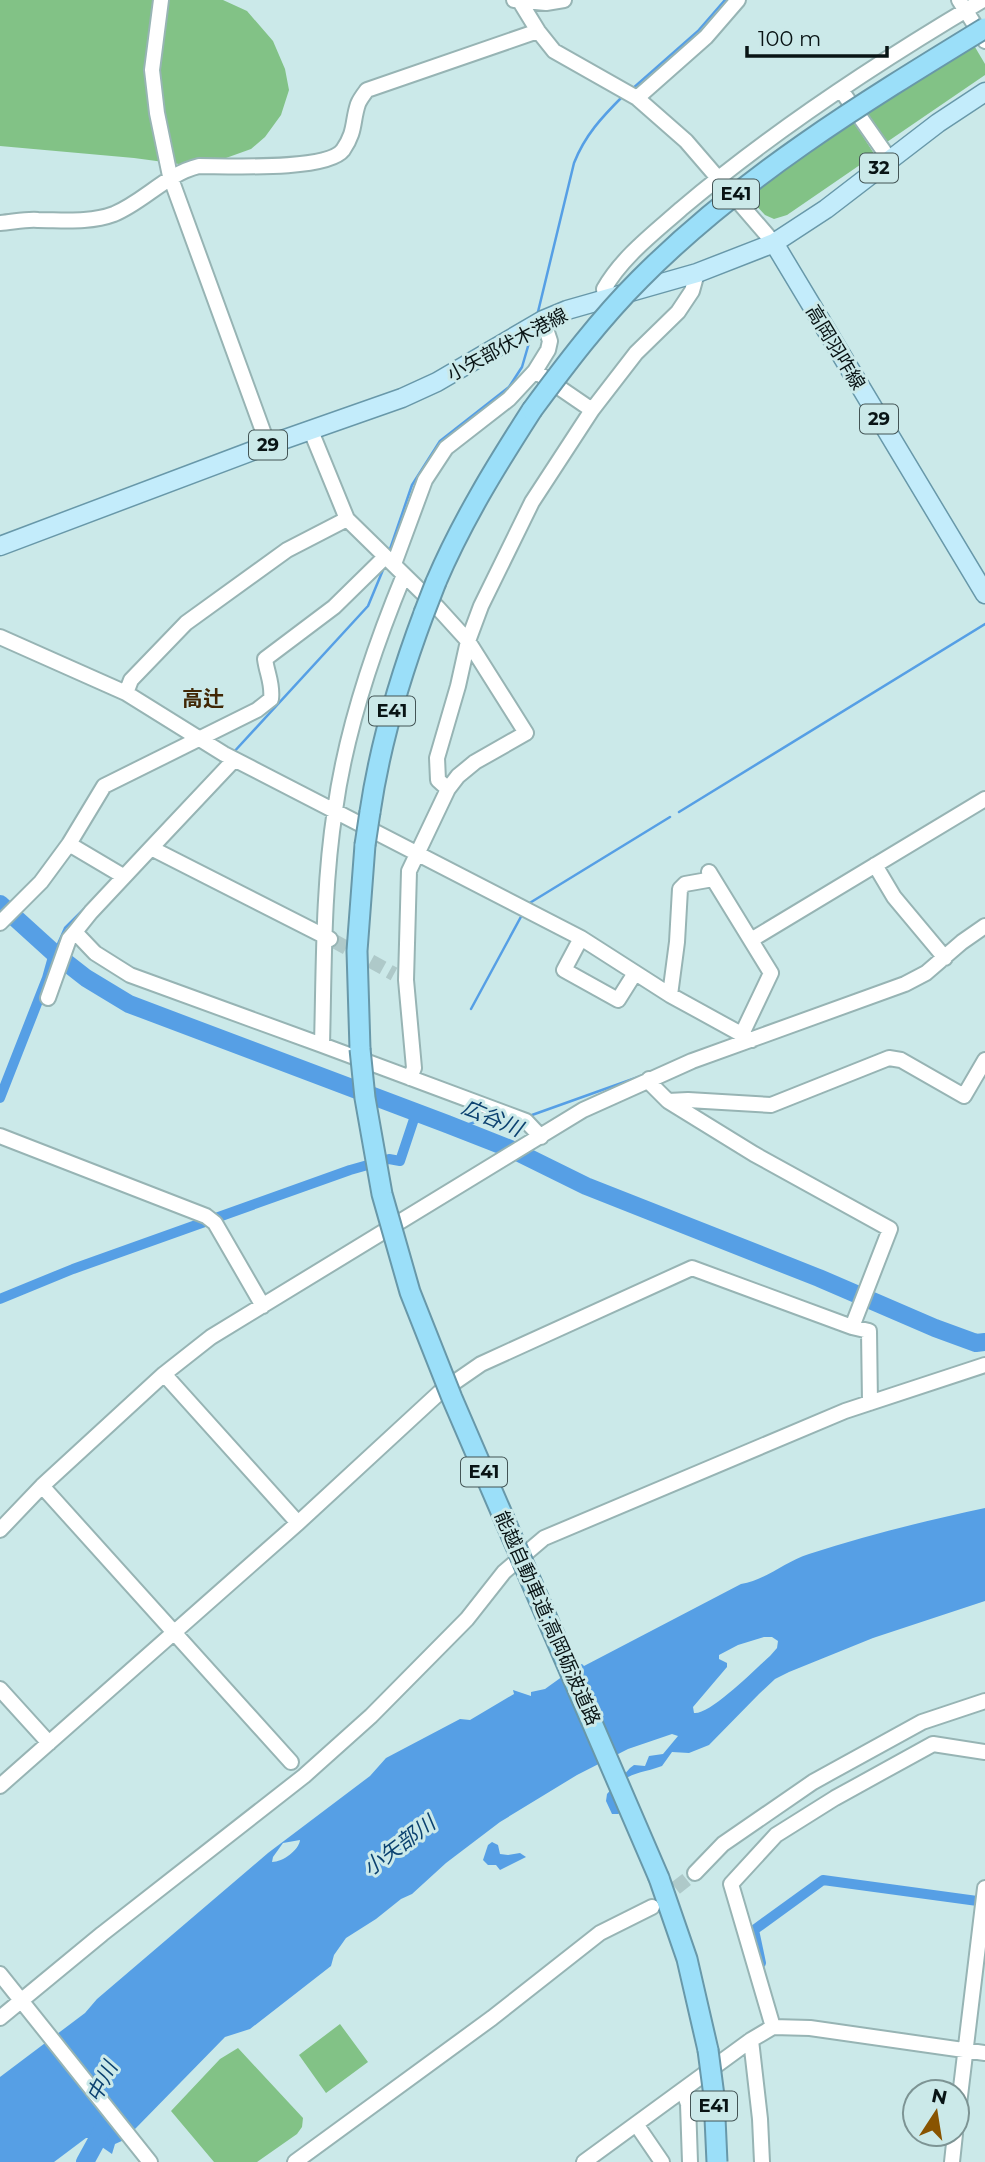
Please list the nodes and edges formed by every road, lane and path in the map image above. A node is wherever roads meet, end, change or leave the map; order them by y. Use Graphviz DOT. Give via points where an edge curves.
graph roads {
  1 [pos="161,0"];
  2 [pos="513,0"];
  3 [pos="519,0"];
  4 [pos="564,0"];
  5 [pos="738,0"];
  6 [pos="982,0"];
  7 [pos="962,5"];
  8 [pos="985,28"];
  9 [pos="538,31"];
  10 [pos="985,41"];
  11 [pos="841,90"];
  12 [pos="985,92"];
  13 [pos="637,98"];
  14 [pos="890,160"];
  15 [pos="170,177"];
  16 [pos="718,178"];
  17 [pos="0,223"];
  18 [pos="774,243"];
  19 [pos="697,273"];
  20 [pos="605,298"];
  21 [pos="537,324"];
  22 [pos="535,371"];
  23 [pos="592,411"];
  24 [pos="311,431"];
  25 [pos="268,445"];
  26 [pos="347,519"];
  27 [pos="0,546"];
  28 [pos="392,563"];
  29 [pos="985,594"];
  30 [pos="0,637"];
  31 [pos="468,641"];
  32 [pos="125,693"];
  33 [pos="198,740"];
  34 [pos="229,757"];
  35 [pos="447,789"];
  36 [pos="985,799"];
  37 [pos="334,811"];
  38 [pos="69,844"];
  39 [pos="150,848"];
  40 [pos="417,852"];
  41 [pos="875,865"];
  42 [pos="119,873"];
  43 [pos="0,923"];
  44 [pos="985,926"];
  45 [pos="75,932"];
  46 [pos="581,938"];
  47 [pos="329,939"];
  48 [pos="751,940"];
  49 [pos="942,954"];
  50 [pos="635,973"];
  51 [pos="670,995"];
  52 [pos="48,998"];
  53 [pos="747,1037"];
  54 [pos="322,1045"];
  55 [pos="985,1060"];
  56 [pos="410,1077"];
  57 [pos="649,1079"];
  58 [pos="668,1101"];
  59 [pos="0,1136"];
  60 [pos="537,1139"];
  61 [pos="263,1306"];
  62 [pos="852,1327"];
  63 [pos="985,1365"];
  64 [pos="164,1374"];
  65 [pos="870,1403"];
  66 [pos="43,1486"];
  67 [pos="298,1523"];
  68 [pos="0,1530"];
  69 [pos="173,1631"];
  70 [pos="0,1689"];
  71 [pos="985,1701"];
  72 [pos="49,1743"];
  73 [pos="985,1752"];
  74 [pos="291,1762"];
  75 [pos="0,1786"];
  76 [pos="695,1873"];
  77 [pos="984,1898"];
  78 [pos="652,1907"];
  79 [pos="0,1975"];
  80 [pos="23,2003"];
  81 [pos="0,2018"];
  82 [pos="773,2027"];
  83 [pos="751,2040"];
  84 [pos="966,2051"];
  85 [pos="985,2053"];
  86 [pos="963,2078"];
  87 [pos="683,2090"];
  88 [pos="636,2124"];
  89 [pos="150,2162"];
  90 [pos="295,2162"];
  91 [pos="584,2162"];
  92 [pos="662,2162"];
  93 [pos="690,2162"];
  94 [pos="717,2162"];
  95 [pos="762,2162"];
  1 -- 15 [label="street" via="152,70"];
  2 -- 3 [label="street"];
  3 -- 4 [label="street"];
  3 -- 9 [label="street"];
  5 -- 13 [label="street" via="706,37"];
  6 -- 7 [label="street"];
  7 -- 10 [label="street"];
  7 -- 11 [label="street"];
  8 -- 94 [label="highway, 能越自動車道;高岡砺波道路 / E41, bridge" via="838,120 718,209 603,318 532,410 468,515 424,613 382,749 365,845 357,951 360,1049 382,1194 410,1292 452,1398 659,1878 687,1959 708,2050"];
  9 -- 13 [label="street" via="554,51"];
  9 -- 15 [label="street" via="367,90 358,103 350,139 328,160 199,166"];
  11 -- 14 [label="street"];
  11 -- 16 [label="street"];
  12 -- 14 [label="main road, 小矢部伏木港線 / 32"];
  13 -- 16 [label="street" via="686,141"];
  14 -- 18 [label="main road, 小矢部伏木港線 / 32"];
  15 -- 17 [label="street" via="114,214"];
  15 -- 25 [label="street"];
  16 -- 18 [label="street"];
  16 -- 20 [label="street" via="623,263 604,289"];
  18 -- 19 [label="main road, 小矢部伏木港線 / 29"];
  18 -- 29 [label="main road, 高岡羽咋線 / 29"];
  19 -- 20 [label="main road, 小矢部伏木港線 / 29"];
  19 -- 23 [label="street" via="678,312 636,353"];
  20 -- 21 [label="main road, 小矢部伏木港線 / 29"];
  21 -- 22 [label="street" via="550,341"];
  21 -- 24 [label="main road, 小矢部伏木港線 / 29" via="438,382"];
  22 -- 23 [label="street"];
  22 -- 28 [label="street" via="509,399 446,448 425,480"];
  23 -- 31 [label="street" via="532,502"];
  24 -- 25 [label="main road, 小矢部伏木港線 / 29"];
  24 -- 26 [label="street"];
  25 -- 27 [label="main road, 小矢部伏木港線 / 29"];
  26 -- 28 [label="street"];
  26 -- 32 [label="street" via="286,550 186,623 131,680"];
  28 -- 31 [label="street"];
  28 -- 33 [label="street" via="265,659 273,686 271,699"];
  28 -- 37 [label="street"];
  30 -- 32 [label="street"];
  31 -- 35 [label="street" via="437,758 438,780"];
  31 -- 35 [label="street" via="526,733 474,762"];
  32 -- 33 [label="street"];
  33 -- 34 [label="street"];
  33 -- 38 [label="street" via="104,786"];
  34 -- 37 [label="street"];
  34 -- 39 [label="street"];
  35 -- 40 [label="street"];
  36 -- 41 [label="street"];
  37 -- 40 [label="street"];
  37 -- 47 [label="street"];
  38 -- 42 [label="street"];
  38 -- 43 [label="street" via="41,882"];
  39 -- 42 [label="street"];
  39 -- 47 [label="street"];
  40 -- 46 [label="street"];
  40 -- 56 [label="street" via="409,871 400,977 414,1068"];
  41 -- 48 [label="street"];
  41 -- 49 [label="street" via="894,897"];
  42 -- 45 [label="street"];
  44 -- 49 [label="street"];
  45 -- 52 [label="street"];
  45 -- 54 [label="street" via="95,953 131,975"];
  46 -- 50 [label="street"];
  46 -- 50 [label="street" via="564,970 618,1000"];
  47 -- 54 [label="street"];
  48 -- 51 [label="street" via="711,876 685,884 680,889"];
  48 -- 53 [label="street" via="771,973"];
  49 -- 53 [label="street" via="926,973 905,984"];
  50 -- 51 [label="street"];
  51 -- 53 [label="street"];
  53 -- 57 [label="street"];
  54 -- 56 [label="street"];
  55 -- 58 [label="street" via="964,1096 901,1060 889,1058 771,1105"];
  56 -- 60 [label="street" via="526,1121"];
  57 -- 58 [label="street"];
  57 -- 60 [label="street" via="583,1110"];
  58 -- 62 [label="street" via="890,1229"];
  59 -- 61 [label="street" via="206,1216 215,1223"];
  60 -- 61 [label="street"];
  61 -- 64 [label="street" via="211,1337"];
  62 -- 65 [label="street" via="869,1331"];
  62 -- 67 [label="street" via="692,1268 481,1364 439,1393"];
  63 -- 65 [label="street"];
  64 -- 66 [label="street"];
  64 -- 67 [label="street"];
  65 -- 80 [label="street" via="544,1538 504,1572 467,1619 371,1716 304,1776 102,1934"];
  66 -- 68 [label="street"];
  66 -- 69 [label="street"];
  67 -- 69 [label="street"];
  69 -- 72 [label="street"];
  69 -- 74 [label="street"];
  70 -- 72 [label="street"];
  71 -- 76 [label="street" via="922,1722 813,1782 723,1844"];
  72 -- 75 [label="street"];
  73 -- 82 [label="street" via="933,1744 776,1835 730,1884"];
  77 -- 84 [label="street"];
  78 -- 90 [label="street" via="600,1933"];
  79 -- 80 [label="street"];
  80 -- 81 [label="street"];
  80 -- 89 [label="street"];
  82 -- 83 [label="street"];
  82 -- 84 [label="street" via="810,2028"];
  83 -- 87 [label="street"];
  83 -- 95 [label="street"];
  84 -- 85 [label="street"];
  84 -- 86 [label="street"];
  87 -- 88 [label="street"];
  87 -- 93 [label="street" via="688,2104"];
  88 -- 91 [label="street"];
  88 -- 92 [label="street"];
}
